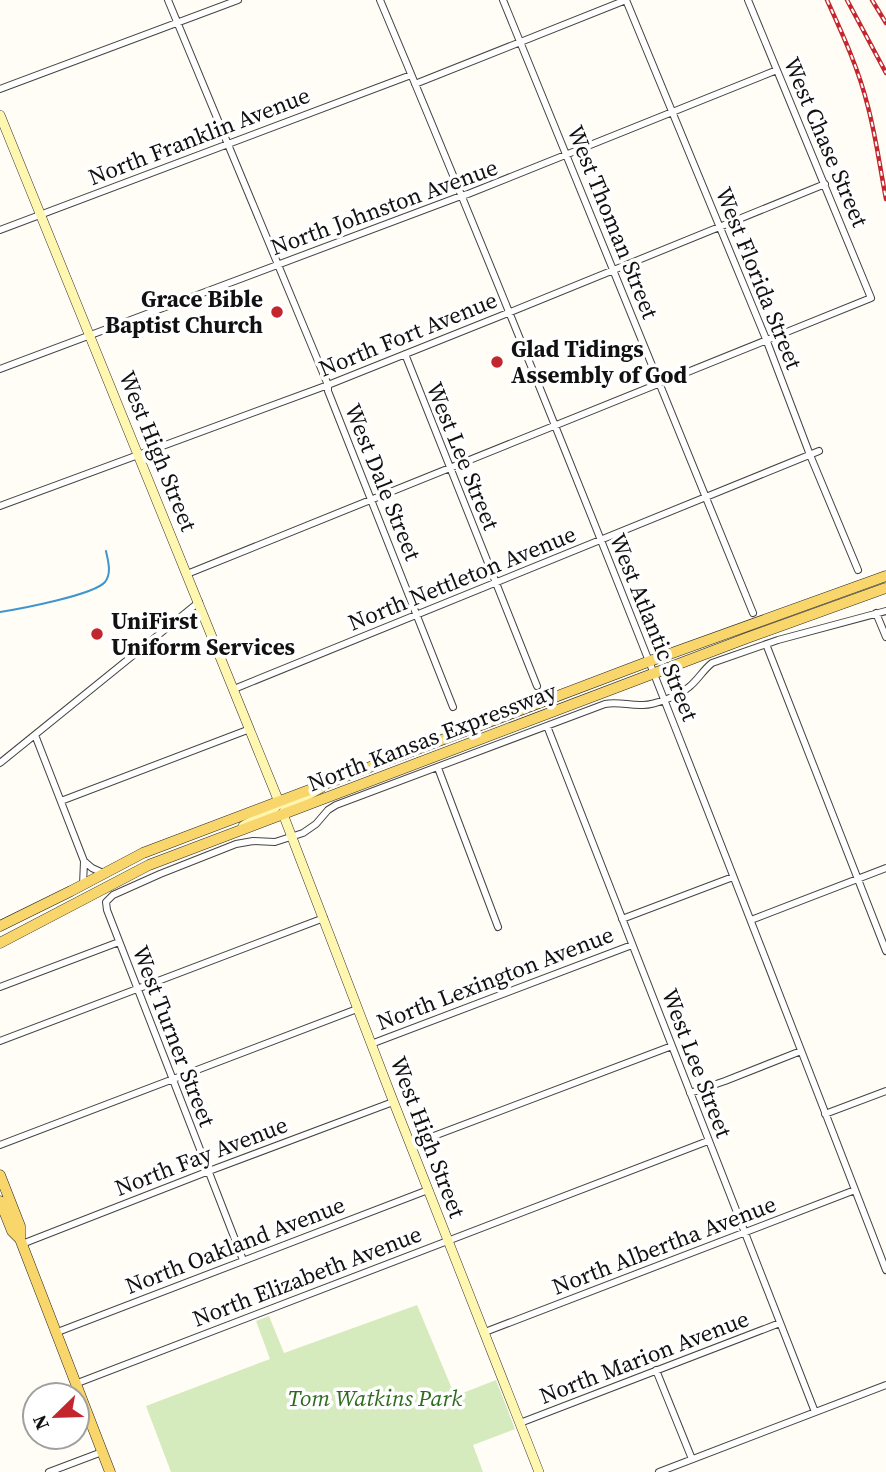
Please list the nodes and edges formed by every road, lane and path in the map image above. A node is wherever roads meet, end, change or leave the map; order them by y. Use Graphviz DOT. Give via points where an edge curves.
graph roads {
  1 [pos="168,0"];
  2 [pos="238,0"];
  3 [pos="380,0"];
  4 [pos="503,0"];
  5 [pos="626,0"];
  6 [pos="748,0"];
  7 [pos="178,23"];
  8 [pos="520,42"];
  9 [pos="777,70"];
  10 [pos="411,75"];
  11 [pos="415,84"];
  12 [pos="0,89"];
  13 [pos="673,113"];
  14 [pos="0,115"];
  15 [pos="228,143"];
  16 [pos="567,156"];
  17 [pos="825,184"];
  18 [pos="461,196"];
  19 [pos="40,215"];
  20 [pos="719,227"];
  21 [pos="0,230"];
  22 [pos="278,264"];
  23 [pos="613,270"];
  24 [pos="509,313"];
  25 [pos="89,336"];
  26 [pos="766,339"];
  27 [pos="405,354"];
  28 [pos="0,369"];
  29 [pos="660,384"];
  30 [pos="328,385"];
  31 [pos="556,426"];
  32 [pos="819,451"];
  33 [pos="139,455"];
  34 [pos="810,455"];
  35 [pos="450,468"];
  36 [pos="706,497"];
  37 [pos="371,500"];
  38 [pos="0,506"];
  39 [pos="601,540"];
  40 [pos="858,570"];
  41 [pos="187,574"];
  42 [pos="886,576"];
  43 [pos="495,582"];
  44 [pos="886,588"];
  45 [pos="199,603"];
  46 [pos="886,611"];
  47 [pos="753,613"];
  48 [pos="876,613"];
  49 [pos="416,614"];
  50 [pos="886,637"];
  51 [pos="766,644"];
  52 [pos="650,661"];
  53 [pos="655,673"];
  54 [pos="537,686"];
  55 [pos="234,689"];
  56 [pos="665,699"];
  57 [pos="453,706"];
  58 [pos="547,726"];
  59 [pos="250,729"];
  60 [pos="35,735"];
  61 [pos="0,763"];
  62 [pos="438,768"];
  63 [pos="328,783"];
  64 [pos="61,801"];
  65 [pos="279,802"];
  66 [pos="284,814"];
  67 [pos="234,833"];
  68 [pos="292,837"];
  69 [pos="84,861"];
  70 [pos="886,867"];
  71 [pos="104,874"];
  72 [pos="733,877"];
  73 [pos="858,878"];
  74 [pos="83,885"];
  75 [pos="30,912"];
  76 [pos="324,918"];
  77 [pos="622,919"];
  78 [pos="0,920"];
  79 [pos="751,920"];
  80 [pos="0,926"];
  81 [pos="498,928"];
  82 [pos="119,942"];
  83 [pos="0,943"];
  84 [pos="632,944"];
  85 [pos="886,951"];
  86 [pos="0,987"];
  87 [pos="137,989"];
  88 [pos="357,1009"];
  89 [pos="0,1041"];
  90 [pos="371,1044"];
  91 [pos="672,1046"];
  92 [pos="801,1051"];
  93 [pos="172,1080"];
  94 [pos="886,1091"];
  95 [pos="690,1093"];
  96 [pos="393,1102"];
  97 [pos="825,1114"];
  98 [pos="708,1141"];
  99 [pos="0,1145"];
  100 [pos="410,1145"];
  101 [pos="209,1171"];
  102 [pos="0,1175"];
  103 [pos="428,1190"];
  104 [pos="855,1190"];
  105 [pos="0,1201"];
  106 [pos="744,1234"];
  107 [pos="447,1241"];
  108 [pos="21,1242"];
  109 [pos="243,1259"];
  110 [pos="886,1270"];
  111 [pos="780,1323"];
  112 [pos="485,1332"];
  113 [pos="55,1333"];
  114 [pos="656,1370"];
  115 [pos="74,1381"];
  116 [pos="83,1381"];
  117 [pos="886,1385"];
  118 [pos="815,1412"];
  119 [pos="520,1423"];
  120 [pos="91,1424"];
  121 [pos="102,1451"];
  122 [pos="692,1459"];
  123 [pos="49,1472"];
  124 [pos="110,1472"];
  125 [pos="539,1472"];
  126 [pos="659,1472"];
  1 -- 7 [label="street, West Dale Street"];
  2 -- 7 [label="street"];
  3 -- 10 [label="street, West Atlantic Street"];
  4 -- 8 [label="street, West Thoman Street"];
  5 -- 8 [label="street"];
  5 -- 13 [label="street, West Florida Street"];
  6 -- 9 [label="street, West Chase Street"];
  7 -- 12 [label="street"];
  7 -- 15 [label="street, West Dale Street"];
  8 -- 11 [label="street"];
  8 -- 16 [label="street, West Thoman Street"];
  9 -- 13 [label="street, North Johnston Avenue"];
  9 -- 17 [label="street, West Chase Street"];
  10 -- 11 [label="street, West Atlantic Street"];
  10 -- 15 [label="street, North Franklin Avenue"];
  11 -- 18 [label="street, West Atlantic Street"];
  13 -- 16 [label="street, North Johnston Avenue"];
  13 -- 20 [label="street, West Florida Street"];
  14 -- 19 [label="street, West High Street"];
  15 -- 19 [label="street, North Franklin Avenue"];
  15 -- 22 [label="street, West Dale Street"];
  16 -- 18 [label="street, North Johnston Avenue"];
  16 -- 23 [label="street, West Thoman Street"];
  17 -- 20 [label="street, North Fort Avenue"];
  17 -- 26 [label="street, West Chase Street" via="870,298"];
  18 -- 22 [label="street, North Johnston Avenue"];
  18 -- 24 [label="street, West Atlantic Street"];
  19 -- 21 [label="street, North Franklin Avenue"];
  19 -- 25 [label="street, West High Street"];
  20 -- 23 [label="street, North Fort Avenue"];
  20 -- 26 [label="street, West Florida Street"];
  22 -- 25 [label="street, North Johnston Avenue"];
  22 -- 30 [label="street, West Dale Street"];
  23 -- 24 [label="street, North Fort Avenue"];
  23 -- 29 [label="street, West Thoman Street"];
  24 -- 27 [label="street, North Fort Avenue"];
  24 -- 31 [label="street, West Atlantic Street"];
  25 -- 28 [label="street, North Johnston Avenue"];
  25 -- 33 [label="street, West High Street"];
  26 -- 29 [label="street"];
  26 -- 34 [label="street, West Florida Street"];
  27 -- 30 [label="street, North Fort Avenue"];
  27 -- 35 [label="street, West Lee Street"];
  29 -- 31 [label="street"];
  29 -- 36 [label="street, West Thoman Street"];
  30 -- 33 [label="street, North Fort Avenue"];
  30 -- 37 [label="street, West Dale Street"];
  31 -- 35 [label="street"];
  31 -- 39 [label="street, West Atlantic Street"];
  32 -- 34 [label="street, North Nettleton Avenue"];
  33 -- 38 [label="street, North Fort Avenue"];
  33 -- 41 [label="street, West High Street"];
  34 -- 36 [label="street, North Nettleton Avenue"];
  34 -- 40 [label="street, West Florida Street"];
  35 -- 37 [label="street"];
  35 -- 43 [label="street, West Lee Street"];
  36 -- 39 [label="street, North Nettleton Avenue"];
  36 -- 47 [label="street, West Thoman Street"];
  37 -- 41 [label="street"];
  37 -- 49 [label="street, West Dale Street"];
  39 -- 43 [label="street, North Nettleton Avenue"];
  39 -- 52 [label="street, West Atlantic Street"];
  41 -- 45 [label="street, West High Street"];
  42 -- 52 [label="main road, North Kansas Expressway"];
  43 -- 49 [label="street, North Nettleton Avenue"];
  43 -- 54 [label="street, West Lee Street"];
  44 -- 53 [label="main road, North Kansas Expressway"];
  45 -- 55 [label="street, West High Street"];
  45 -- 60 [label="street"];
  46 -- 48 [label="street"];
  48 -- 50 [label="street"];
  48 -- 51 [label="street"];
  49 -- 55 [label="street, North Nettleton Avenue"];
  49 -- 57 [label="street, West Dale Street"];
  51 -- 56 [label="street" via="712,663 690,687"];
  51 -- 73 [label="street"];
  52 -- 53 [label="street, West Atlantic Street"];
  52 -- 63 [label="main road, North Kansas Expressway"];
  53 -- 56 [label="street, West Atlantic Street"];
  53 -- 66 [label="main road, North Kansas Expressway"];
  55 -- 59 [label="street, West High Street"];
  56 -- 58 [label="street" via="643,705 613,702"];
  56 -- 72 [label="street, West Atlantic Street"];
  58 -- 62 [label="street"];
  58 -- 77 [label="street, West Lee Street"];
  59 -- 64 [label="street"];
  59 -- 65 [label="street, West High Street"];
  60 -- 61 [label="street"];
  60 -- 64 [label="street"];
  62 -- 68 [label="street" via="336,806 310,829"];
  62 -- 81 [label="street"];
  63 -- 65 [label="main road, North Kansas Expressway"];
  63 -- 66 [label="street" via="286,807"];
  64 -- 69 [label="street"];
  65 -- 67 [label="street"];
  65 -- 71 [label="main road, North Kansas Expressway" via="143,853"];
  66 -- 67 [label="main road, North Kansas Expressway"];
  66 -- 68 [label="street, West High Street"];
  67 -- 83 [label="main road, North Kansas Expressway" via="149,864"];
  68 -- 76 [label="street, West High Street"];
  68 -- 82 [label="street, West Turner Street" via="236,844 113,895 106,902 107,910"];
  69 -- 71 [label="street"];
  69 -- 74 [label="street"];
  70 -- 73 [label="street"];
  71 -- 74 [label="main road, North Kansas Expressway"];
  72 -- 77 [label="street, North Lexington Avenue"];
  72 -- 79 [label="street, West Atlantic Street"];
  73 -- 79 [label="street"];
  73 -- 85 [label="street"];
  74 -- 75 [label="main road, North Kansas Expressway"];
  75 -- 78 [label="main road"];
  75 -- 80 [label="main road, North Kansas Expressway"];
  76 -- 87 [label="street"];
  76 -- 88 [label="street, West High Street"];
  77 -- 84 [label="street, West Lee Street"];
  79 -- 92 [label="street, West Atlantic Street"];
  82 -- 86 [label="street"];
  82 -- 87 [label="street, West Turner Street"];
  84 -- 90 [label="street, North Lexington Avenue"];
  84 -- 91 [label="street, West Lee Street"];
  87 -- 89 [label="street"];
  87 -- 93 [label="street, West Turner Street"];
  88 -- 90 [label="street, West High Street"];
  88 -- 93 [label="street, North Lexington Avenue"];
  90 -- 96 [label="street, West High Street"];
  91 -- 95 [label="street, West Lee Street"];
  91 -- 100 [label="street"];
  92 -- 95 [label="street"];
  92 -- 97 [label="street, West Atlantic Street"];
  93 -- 99 [label="street, North Lexington Avenue"];
  93 -- 101 [label="street, West Turner Street"];
  94 -- 97 [label="street"];
  95 -- 98 [label="street, West Lee Street"];
  96 -- 100 [label="street, West High Street"];
  96 -- 101 [label="street, North Fay Avenue"];
  97 -- 104 [label="street, West Atlantic Street"];
  98 -- 106 [label="street, West Lee Street"];
  98 -- 107 [label="street, North Elizabeth Avenue"];
  100 -- 103 [label="street, West High Street"];
  101 -- 108 [label="street, North Fay Avenue"];
  101 -- 109 [label="street, West Turner Street"];
  102 -- 108 [label="main road" via="20,1226"];
  103 -- 107 [label="street, West High Street"];
  103 -- 109 [label="street, North Oakland Avenue"];
  104 -- 106 [label="street, North Albertha Avenue"];
  104 -- 110 [label="street, West Atlantic Street"];
  105 -- 108 [label="main road"];
  106 -- 111 [label="street, West Lee Street"];
  106 -- 112 [label="street, North Albertha Avenue"];
  107 -- 112 [label="street, West High Street"];
  107 -- 116 [label="street, North Elizabeth Avenue"];
  108 -- 113 [label="main road"];
  109 -- 113 [label="street, North Oakland Avenue"];
  111 -- 114 [label="street, North Marion Avenue"];
  111 -- 118 [label="street, West Lee Street"];
  112 -- 119 [label="street, West High Street"];
  113 -- 115 [label="main road"];
  114 -- 119 [label="street, North Marion Avenue"];
  114 -- 122 [label="street"];
  117 -- 118 [label="street"];
  118 -- 122 [label="street"];
  119 -- 125 [label="street, West High Street"];
  120 -- 121 [label="main road"];
  121 -- 123 [label="street"];
  121 -- 124 [label="main road"];
  122 -- 126 [label="street"];
}
